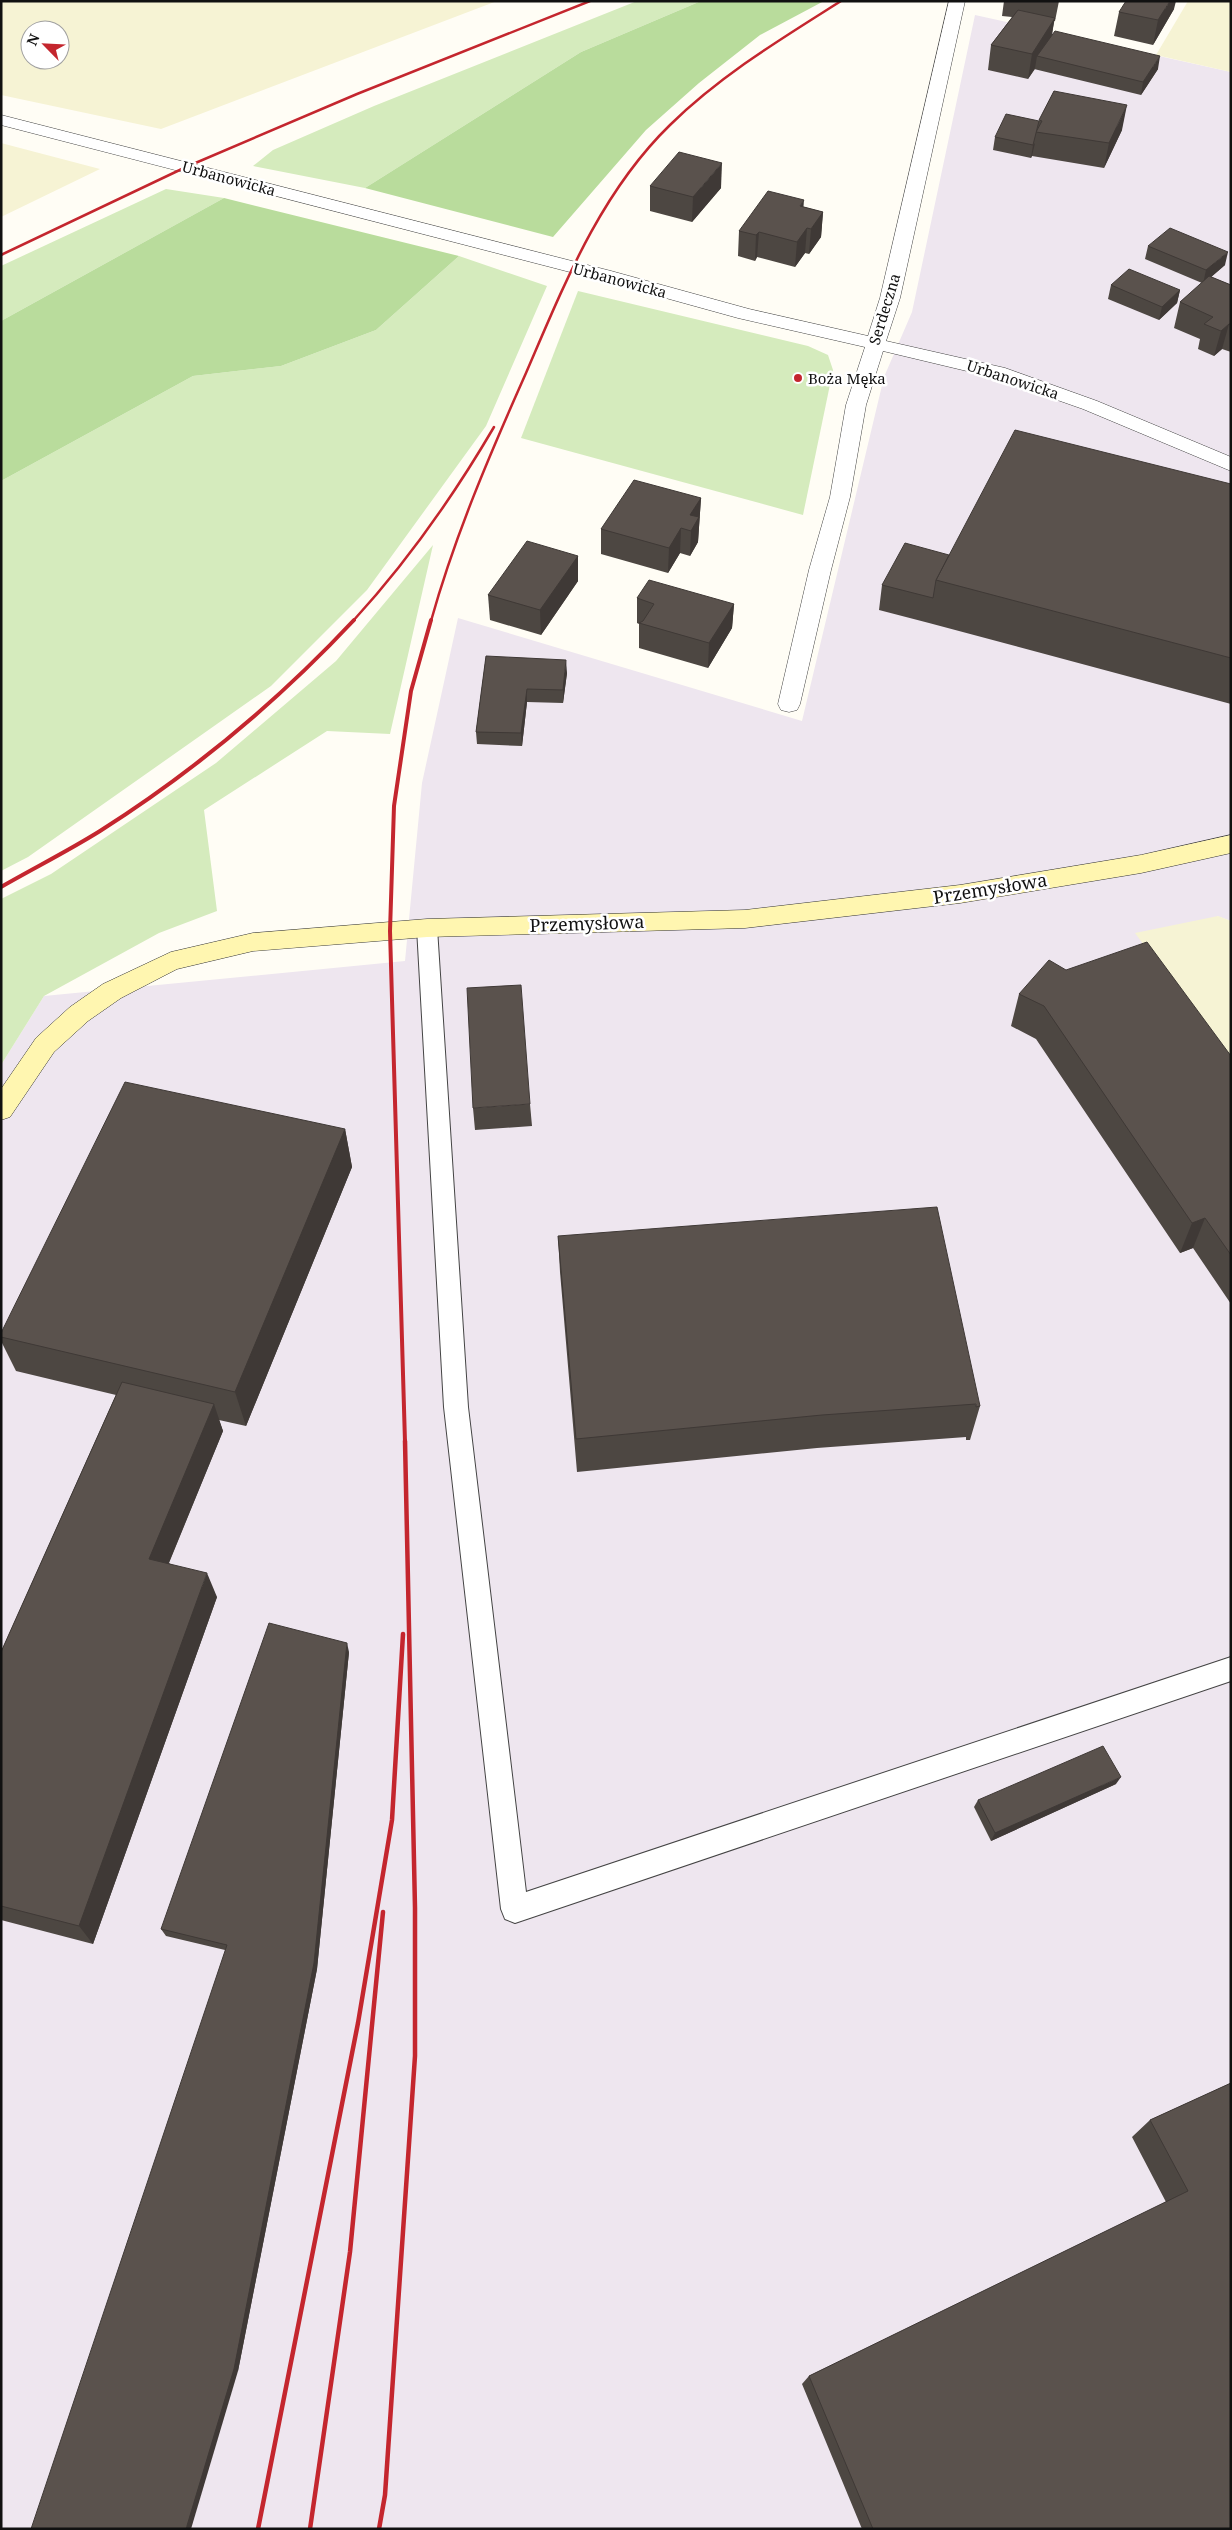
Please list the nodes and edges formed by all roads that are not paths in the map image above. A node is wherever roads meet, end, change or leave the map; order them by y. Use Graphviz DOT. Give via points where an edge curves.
graph roads {
  1 [pos="957,1"];
  2 [pos="1,120"];
  3 [pos="874,343"];
  4 [pos="1231,465"];
  5 [pos="790,704"];
  6 [pos="1231,844"];
  7 [pos="427,928"];
  8 [pos="1,1110"];
  9 [pos="1231,1669"];
  1 -- 3 [label="street, Serdeczna" via="890,298"];
  2 -- 3 [label="street, Urbanowicka" via="745,314"];
  3 -- 4 [label="street, Urbanowicka" via="956,361 1037,385"];
  3 -- 5 [label="street, Serdeczna" via="856,406 840,497"];
  6 -- 7 [label="street, Przemysłowa" via="1141,864 960,894 745,919"];
  7 -- 8 [label="street, Przemysłowa" via="252,942 171,961 112,991 80,1014 45,1045"];
  7 -- 9 [label="lane" via="456,1408 515,1909"];
}
